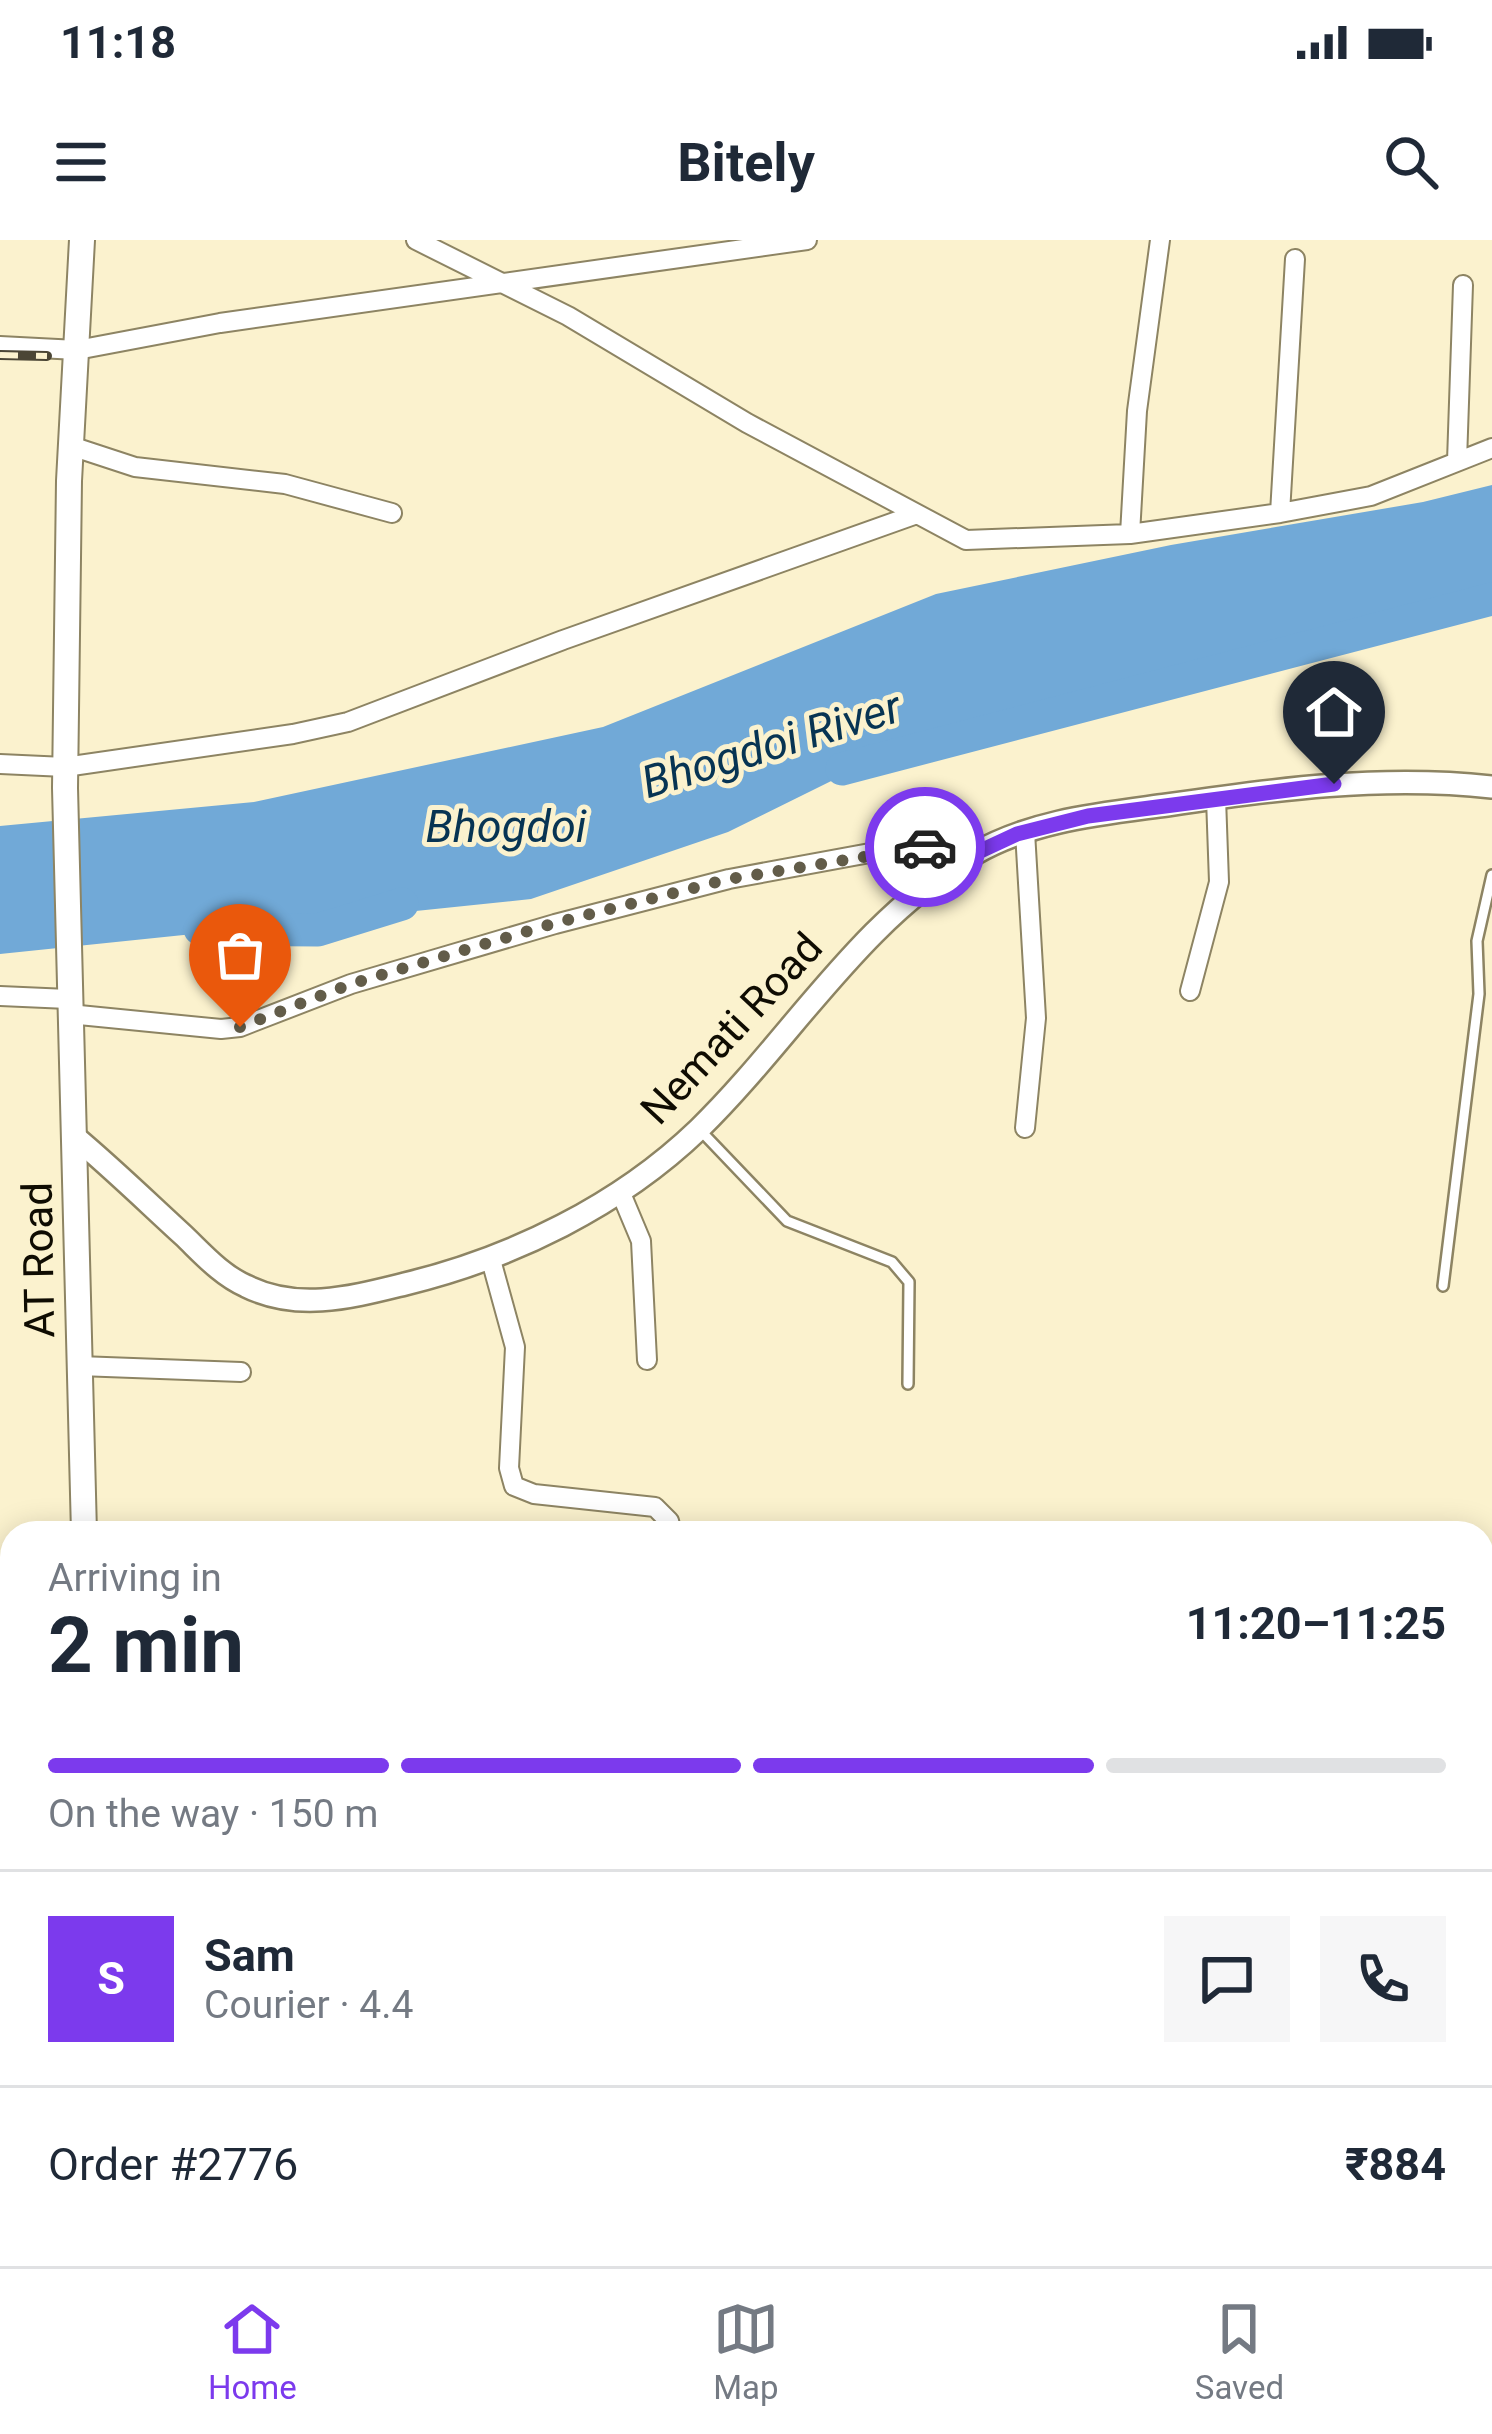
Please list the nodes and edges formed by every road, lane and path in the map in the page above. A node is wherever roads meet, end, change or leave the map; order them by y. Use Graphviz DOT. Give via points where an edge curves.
graph roads {
  1 [pos="82,240"];
  2 [pos="416,240"];
  3 [pos="806,240"];
  4 [pos="1160,240"];
  5 [pos="1295,259"];
  6 [pos="497,284"];
  7 [pos="1463,285"];
  8 [pos="0,346"];
  9 [pos="77,350"];
  10 [pos="70,446"];
  11 [pos="1492,448"];
  12 [pos="1457,461"];
  13 [pos="392,513"];
  14 [pos="1280,513"];
  15 [pos="917,514"];
  16 [pos="1130,534"];
  17 [pos="0,764"];
  18 [pos="65,778"];
  19 [pos="1492,787"];
  20 [pos="1216,798"];
  21 [pos="1025,832"];
  22 [pos="974,854"];
  23 [pos="1492,875"];
  24 [pos="1190,992"];
  25 [pos="0,996"];
  26 [pos="68,1000"];
  27 [pos="1025,1127"];
  28 [pos="699,1129"];
  29 [pos="75,1137"];
  30 [pos="620,1191"];
  31 [pos="491,1260"];
  32 [pos="1443,1286"];
  33 [pos="647,1360"];
  34 [pos="79,1366"];
  35 [pos="241,1372"];
  36 [pos="908,1384"];
  37 [pos="84,1521"];
  38 [pos="669,1521"];
  1 -- 9 [label="main road"];
  2 -- 6 [label="street"];
  3 -- 6 [label="street"];
  4 -- 16 [label="street"];
  5 -- 14 [label="street"];
  6 -- 9 [label="street"];
  6 -- 15 [label="street" via="568,316"];
  7 -- 12 [label="street"];
  8 -- 9 [label="street"];
  9 -- 10 [label="main road"];
  10 -- 13 [label="street" via="135,467 285,484"];
  10 -- 18 [label="main road"];
  11 -- 12 [label="street"];
  12 -- 14 [label="street" via="1371,496"];
  14 -- 16 [label="street"];
  15 -- 16 [label="street" via="976,542"];
  15 -- 18 [label="street" via="348,722"];
  17 -- 18 [label="street"];
  18 -- 26 [label="main road, AT Road"];
  19 -- 20 [label="street, Nemati Road" via="1418,780"];
  20 -- 21 [label="street, Nemati Road"];
  20 -- 24 [label="street" via="1220,882"];
  21 -- 22 [label="street, Nemati Road"];
  21 -- 27 [label="street" via="1036,994"];
  22 -- 26 [label="street" via="897,848 729,879 351,984 240,1027"];
  22 -- 28 [label="street, Nemati Road" via="878,928"];
  23 -- 32 [label="lane" via="1477,941 1479,994"];
  25 -- 26 [label="street"];
  26 -- 29 [label="main road, AT Road"];
  28 -- 30 [label="street, Nemati Road"];
  28 -- 36 [label="lane" via="787,1222 903,1270"];
  29 -- 31 [label="street, Nemati Road" via="221,1270 273,1296 354,1297"];
  29 -- 34 [label="main road, AT Road"];
  30 -- 31 [label="street, Nemati Road"];
  30 -- 33 [label="street" via="641,1240"];
  31 -- 38 [label="street" via="515,1347 514,1486 655,1508"];
  34 -- 35 [label="street"];
  34 -- 37 [label="main road, AT Road"];
}
